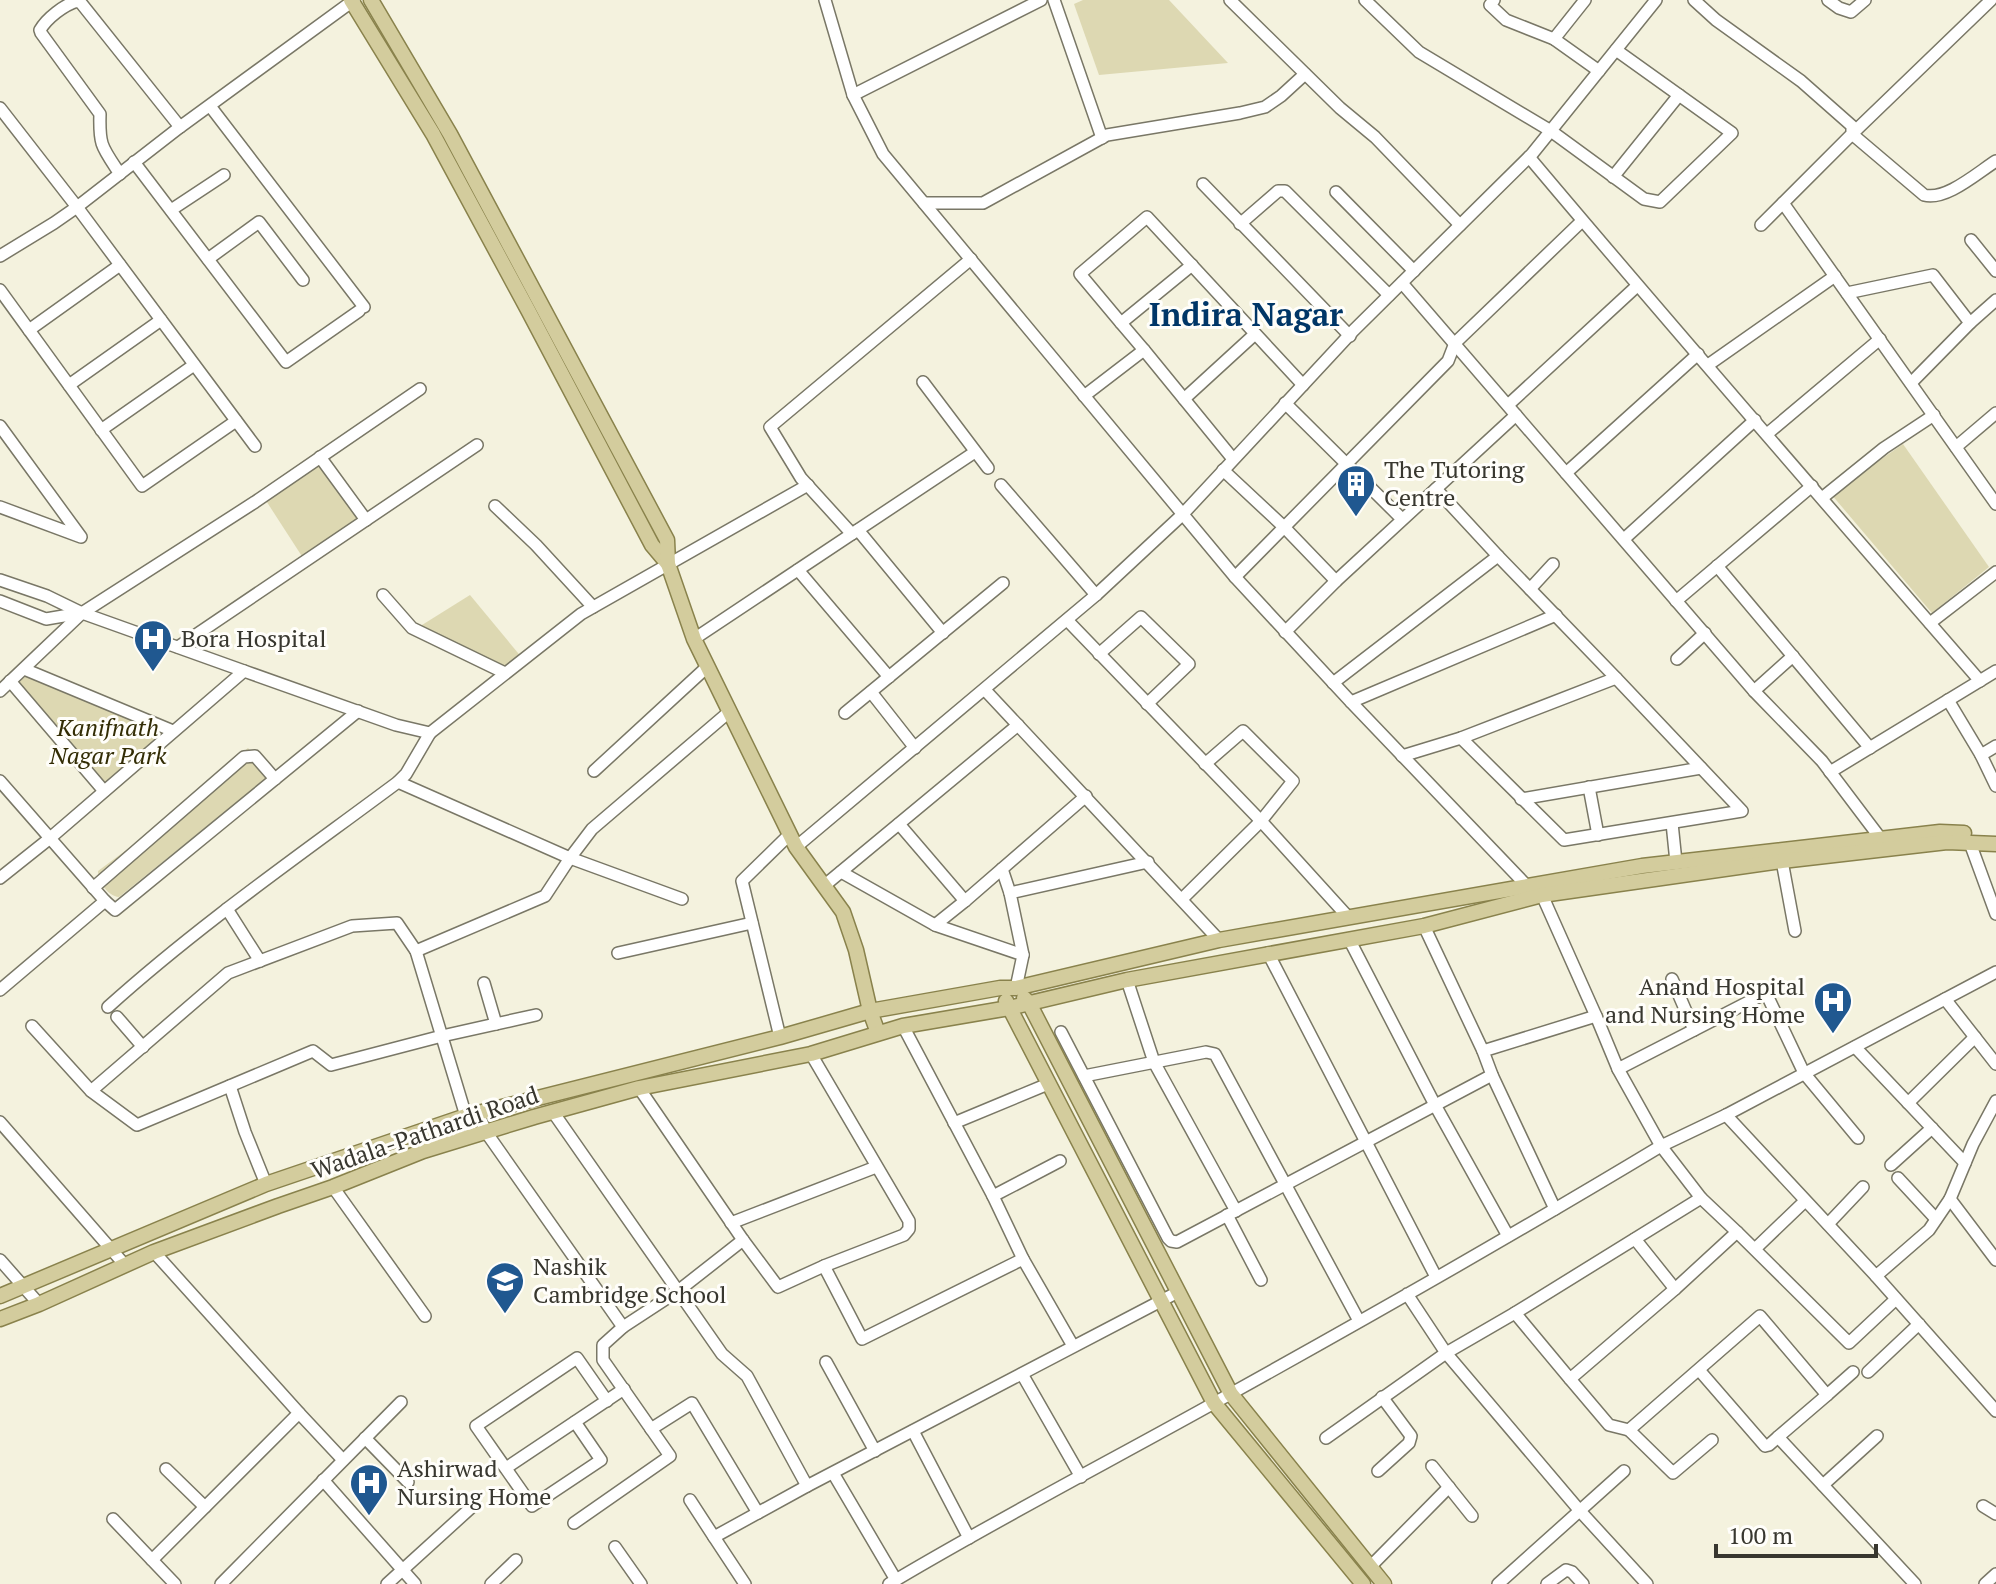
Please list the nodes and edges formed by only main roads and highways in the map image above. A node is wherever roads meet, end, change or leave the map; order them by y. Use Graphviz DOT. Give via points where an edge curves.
graph roads {
  1 [pos="371,0"];
  2 [pos="352,1"];
  3 [pos="668,564"];
  4 [pos="1996,835"];
  5 [pos="1885,844"];
  6 [pos="1996,844"];
  7 [pos="1533,893"];
  8 [pos="1000,988"];
  9 [pos="1016,988"];
  10 [pos="1029,1003"];
  11 [pos="1009,1008"];
  12 [pos="870,1011"];
  13 [pos="878,1033"];
  14 [pos="0,1296"];
  15 [pos="0,1319"];
  16 [pos="1363,1584"];
  17 [pos="1384,1584"];
  1 -- 3 [label="main road" via="450,134 667,540"];
  2 -- 3 [label="main road" via="433,134 652,545"];
  3 -- 12 [label="main road" via="694,639 792,841 843,912"];
  4 -- 5 [label="main road" via="1940,832"];
  5 -- 6 [label="main road"];
  5 -- 7 [label="main road"];
  5 -- 7 [label="main road" via="1642,866"];
  7 -- 9 [label="main road, Wadala-Pathardi Road" via="1219,940"];
  7 -- 10 [label="main road, Wadala-Pathardi Road" via="1424,926"];
  8 -- 9 [label="main road, Wadala-Pathardi Road"];
  8 -- 11 [label="main road"];
  8 -- 12 [label="main road, Wadala-Pathardi Road"];
  9 -- 10 [label="main road"];
  10 -- 11 [label="main road, Wadala-Pathardi Road"];
  10 -- 17 [label="main road" via="1231,1394"];
  11 -- 13 [label="main road, Wadala-Pathardi Road"];
  11 -- 16 [label="main road" via="1214,1403"];
  12 -- 13 [label="main road"];
  12 -- 14 [label="main road, Wadala-Pathardi Road" via="472,1114 266,1184"];
  13 -- 15 [label="main road, Wadala-Pathardi Road" via="811,1054 639,1088 423,1151 154,1252"];
}
